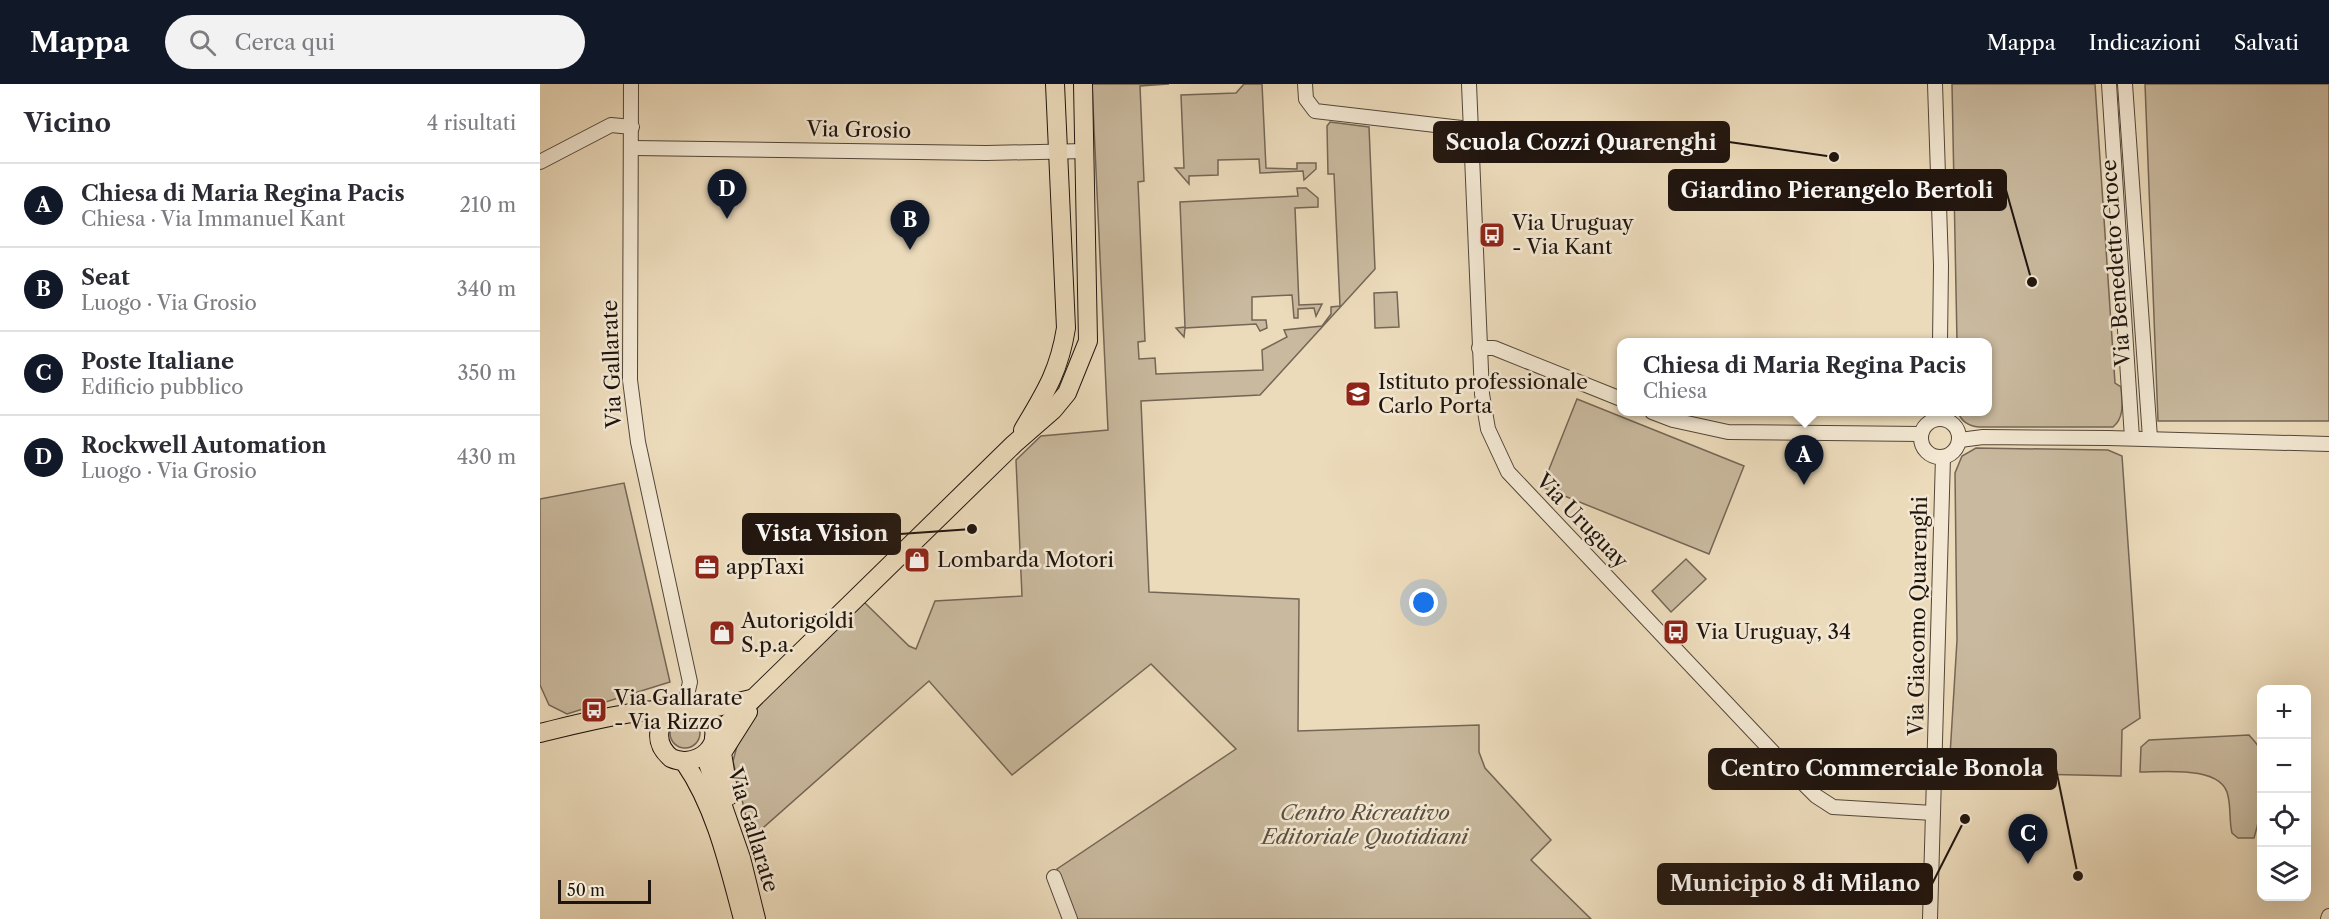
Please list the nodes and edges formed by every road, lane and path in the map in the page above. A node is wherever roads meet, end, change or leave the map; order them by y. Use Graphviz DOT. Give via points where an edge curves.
graph roads {
  1 [pos="631,84"];
  2 [pos="1055,84"];
  3 [pos="1083,84"];
  4 [pos="1305,84"];
  5 [pos="1469,84"];
  6 [pos="1935,84"];
  7 [pos="2109,84"];
  8 [pos="2125,84"];
  9 [pos="632,127"];
  10 [pos="1470,129"];
  11 [pos="633,148"];
  12 [pos="1057,151"];
  13 [pos="1086,151"];
  14 [pos="540,162"];
  15 [pos="1940,338"];
  16 [pos="1479,348"];
  17 [pos="1617,397"];
  18 [pos="1664,416"];
  19 [pos="1939,416"];
  20 [pos="1942,416"];
  21 [pos="1921,434"];
  22 [pos="2132,438"];
  23 [pos="2150,438"];
  24 [pos="1960,440"];
  25 [pos="1014,444"];
  26 [pos="2329,444"];
  27 [pos="1943,457"];
  28 [pos="753,699"];
  29 [pos="687,709"];
  30 [pos="630,714"];
  31 [pos="540,733"];
  32 [pos="658,734"];
  33 [pos="714,737"];
  34 [pos="705,755"];
  35 [pos="685,763"];
  36 [pos="1933,813"];
  37 [pos="741,858"];
  38 [pos="1054,877"];
  39 [pos="742,919"];
  40 [pos="756,919"];
  41 [pos="1070,919"];
  42 [pos="1930,919"];
  1 -- 9 [label="street, Via Gallarate"];
  2 -- 12 [label="main road"];
  3 -- 13 [label="main road"];
  4 -- 10 [label="street" via="1306,99 1315,111"];
  5 -- 10 [label="street, Via Uruguay"];
  6 -- 15 [label="street"];
  7 -- 22 [label="street, Via Benedetto Croce"];
  8 -- 23 [label="street, Via Benedetto Croce"];
  9 -- 11 [label="street, Via Gallarate"];
  9 -- 14 [label="street" via="611,125"];
  10 -- 16 [label="street, Via Uruguay"];
  11 -- 12 [label="street, Via Grosio"];
  11 -- 29 [label="street, Via Gallarate" via="630,380 638,442 690,682"];
  12 -- 13 [label="street, Via Grosio"];
  12 -- 25 [label="main road" via="1066,328 1053,380"];
  13 -- 25 [label="main road" via="1088,341 1066,393 1053,410"];
  16 -- 17 [label="street" via="1494,348"];
  16 -- 36 [label="street, Via Uruguay" via="1486,421 1508,472 1784,764 1833,807"];
  18 -- 21 [label="street" via="1728,432"];
  19 -- 21 [label="street" via="1926,424"];
  20 -- 24 [label="street" via="1953,423"];
  21 -- 27 [label="street" via="1926,451"];
  22 -- 23 [label="street"];
  22 -- 24 [label="street"];
  23 -- 26 [label="street"];
  24 -- 27 [label="street" via="1954,451"];
  25 -- 28 [label="main road, Via Gallarate"];
  27 -- 36 [label="street, Via Giacomo Quarenghi"];
  28 -- 29 [label="main road"];
  28 -- 33 [label="main road, Via Gallarate"];
  28 -- 37 [label="main road" via="745,719 722,753"];
  29 -- 30 [label="main road"];
  29 -- 32 [label="main road" via="664,718"];
  29 -- 33 [label="main road" via="711,722"];
  30 -- 31 [label="main road"];
  30 -- 32 [label="main road"];
  32 -- 35 [label="main road, Via Gallarate" via="666,754"];
  33 -- 34 [label="main road, Via Gallarate"];
  34 -- 35 [label="main road, Via Gallarate"];
  34 -- 37 [label="main road, Via Gallarate"];
  35 -- 39 [label="main road, Via Gallarate" via="709,812"];
  36 -- 42 [label="street, Via Giacomo Quarenghi"];
  37 -- 40 [label="main road, Via Gallarate"];
  38 -- 41 [label="street"];
}
